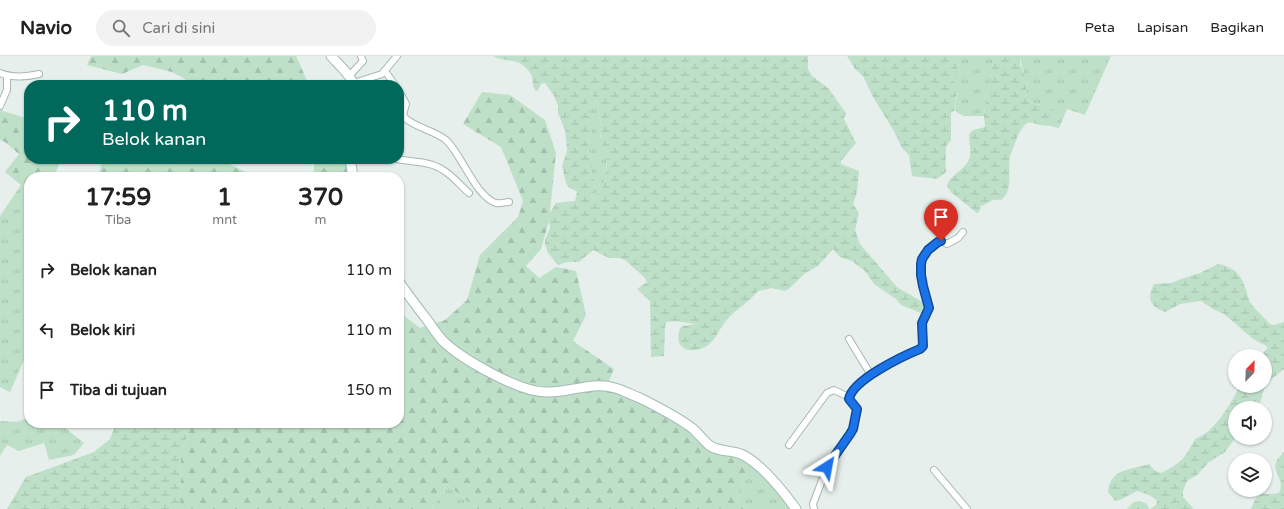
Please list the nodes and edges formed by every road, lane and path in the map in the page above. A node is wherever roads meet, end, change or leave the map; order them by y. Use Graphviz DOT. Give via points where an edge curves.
graph roads {
  1 [pos="331,56"];
  2 [pos="361,56"];
  3 [pos="397,56"];
  4 [pos="385,71"];
  5 [pos="0,73"];
  6 [pos="39,74"];
  7 [pos="7,76"];
  8 [pos="351,80"];
  9 [pos="353,80"];
  10 [pos="356,80"];
  11 [pos="391,80"];
  12 [pos="404,100"];
  13 [pos="0,106"];
  14 [pos="404,115"];
  15 [pos="404,118"];
  16 [pos="404,160"];
  17 [pos="469,193"];
  18 [pos="509,202"];
  19 [pos="963,232"];
  20 [pos="404,289"];
  21 [pos="849,340"];
  22 [pos="872,375"];
  23 [pos="849,397"];
  24 [pos="789,445"];
  25 [pos="934,470"];
  26 [pos="796,509"];
  27 [pos="814,509"];
  28 [pos="967,509"];
  1 -- 8 [label="street"];
  2 -- 9 [label="street" via="363,61"];
  3 -- 4 [label="street"];
  4 -- 10 [label="street"];
  4 -- 11 [label="street"];
  5 -- 7 [label="street"];
  6 -- 7 [label="street" via="26,77"];
  7 -- 13 [label="street" via="7,90"];
  12 -- 14 [label="street"];
  15 -- 18 [label="street" via="445,140 462,161 476,185 489,199 498,203"];
  16 -- 17 [label="street" via="444,170"];
  19 -- 22 [label="street" via="947,244 938,242 922,259 921,275 929,308 922,323 923,346"];
  20 -- 26 [label="street" via="441,338 485,370 531,391 556,392 596,386 625,392 667,411 692,428 714,448 741,454 757,464"];
  21 -- 22 [label="street"];
  22 -- 23 [label="street" via="858,384"];
  23 -- 24 [label="street" via="834,390 827,393"];
  23 -- 27 [label="street" via="857,409 853,429 827,467 813,504"];
  25 -- 28 [label="street"];
}
